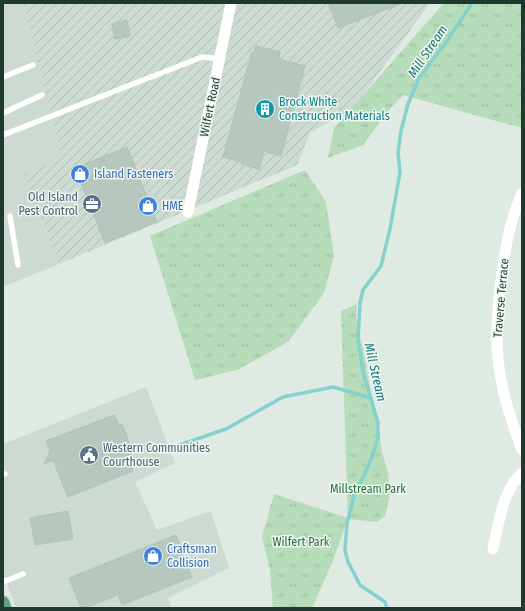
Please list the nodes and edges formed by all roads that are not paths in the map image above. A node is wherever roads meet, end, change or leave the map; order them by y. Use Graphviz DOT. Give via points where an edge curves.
graph roads {
  1 [pos="231,3"];
  2 [pos="220,59"];
  3 [pos="33,65"];
  4 [pos="3,77"];
  5 [pos="42,95"];
  6 [pos="3,113"];
  7 [pos="3,135"];
  8 [pos="522,194"];
  9 [pos="188,212"];
  10 [pos="10,216"];
  11 [pos="18,265"];
  12 [pos="522,450"];
  13 [pos="522,473"];
  14 [pos="493,549"];
  15 [pos="23,574"];
  16 [pos="3,582"];
  17 [pos="3,602"];
  18 [pos="6,608"];
  1 -- 2 [label="street, Wilfert Road"];
  2 -- 7 [label="lane" via="202,57"];
  2 -- 9 [label="street, Wilfert Road"];
  3 -- 4 [label="lane"];
  5 -- 6 [label="lane"];
  8 -- 12 [label="street, Traverse Terrace" via="514,212 499,288 497,350 502,388"];
  10 -- 11 [label="lane"];
  13 -- 14 [label="street" via="510,487"];
  15 -- 16 [label="lane"];
  17 -- 18 [label="main road"];
}
